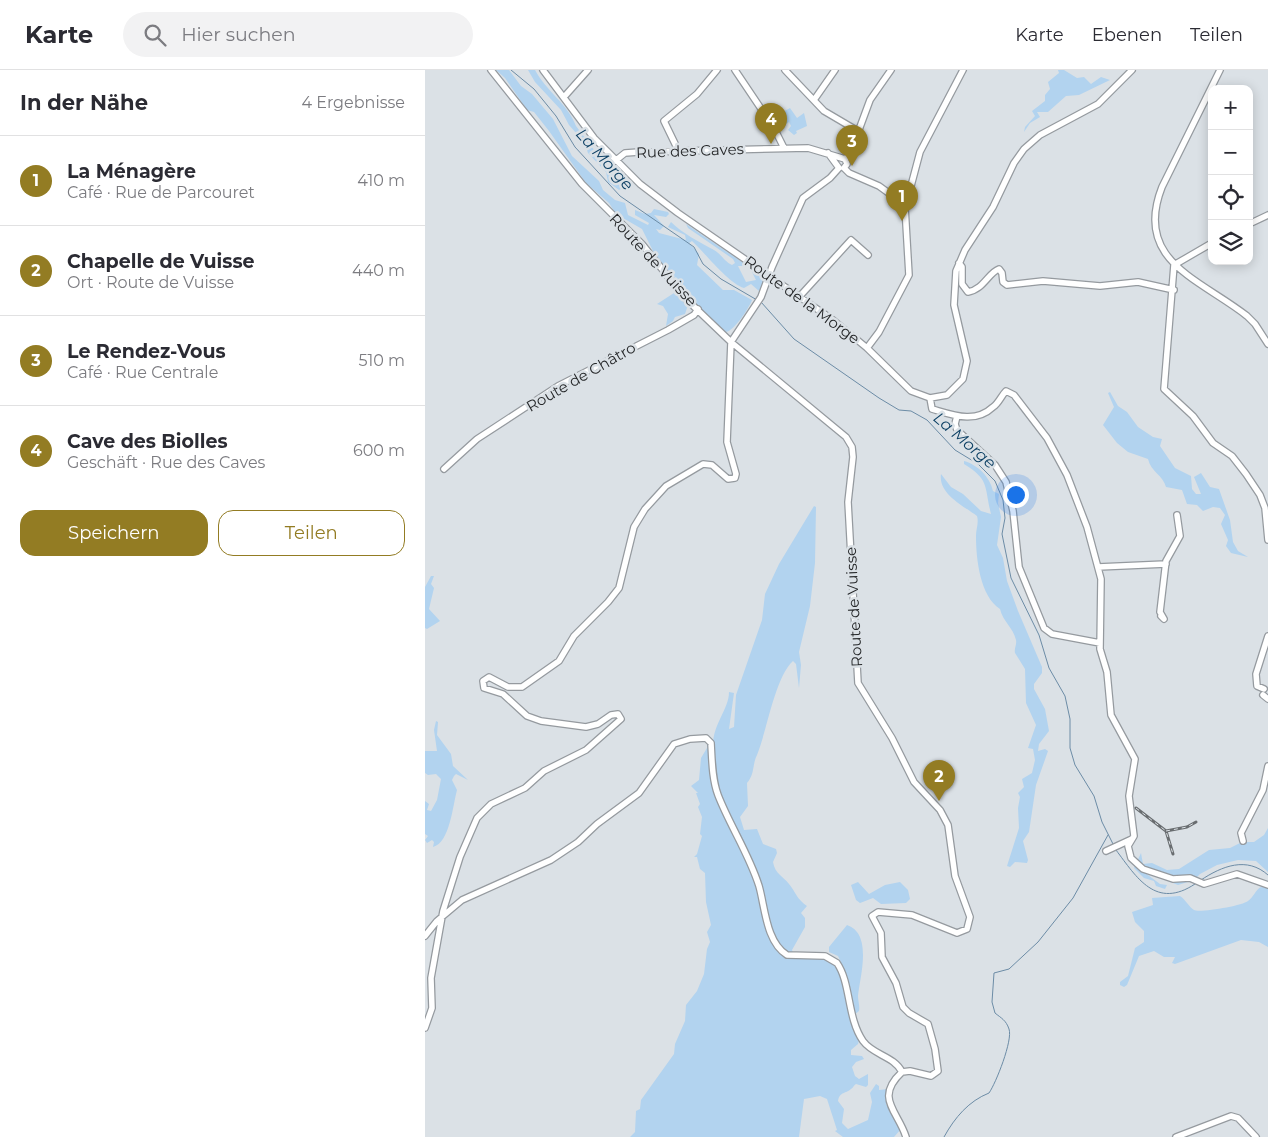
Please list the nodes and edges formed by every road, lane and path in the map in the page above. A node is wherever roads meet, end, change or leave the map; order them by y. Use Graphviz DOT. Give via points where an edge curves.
graph roads {
  1 [pos="491,70"];
  2 [pos="543,70"];
  3 [pos="588,70"];
  4 [pos="717,70"];
  5 [pos="735,70"];
  6 [pos="785,70"];
  7 [pos="835,70"];
  8 [pos="891,70"];
  9 [pos="963,70"];
  10 [pos="1132,70"];
  11 [pos="1219,70"];
  12 [pos="564,97"];
  13 [pos="814,100"];
  14 [pos="858,131"];
  15 [pos="784,148"];
  16 [pos="679,152"];
  17 [pos="827,152"];
  18 [pos="843,158"];
  19 [pos="615,161"];
  20 [pos="839,166"];
  21 [pos="904,203"];
  22 [pos="1268,215"];
  23 [pos="1253,222"];
  24 [pos="1208,246"];
  25 [pos="868,254"];
  26 [pos="959,263"];
  27 [pos="1174,265"];
  28 [pos="769,274"];
  29 [pos="1173,290"];
  30 [pos="800,296"];
  31 [pos="698,309"];
  32 [pos="731,342"];
  33 [pos="1268,344"];
  34 [pos="867,348"];
  35 [pos="930,398"];
  36 [pos="957,416"];
  37 [pos="444,469"];
  38 [pos="1177,515"];
  39 [pos="1268,540"];
  40 [pos="1166,564"];
  41 [pos="1098,567"];
  42 [pos="1161,616"];
  43 [pos="1268,636"];
  44 [pos="1100,643"];
  45 [pos="1268,700"];
  46 [pos="1268,766"];
  47 [pos="1132,839"];
  48 [pos="1243,840"];
  49 [pos="1108,851"];
  50 [pos="1268,885"];
  51 [pos="441,918"];
  52 [pos="425,936"];
  53 [pos="425,1028"];
  54 [pos="902,1072"];
  55 [pos="906,1137"];
  56 [pos="1176,1137"];
  57 [pos="1256,1137"];
  1 -- 31 [label="street, Route de Vuisse" via="582,184 642,244 686,299"];
  2 -- 12 [label="street, Route de la Morge"];
  3 -- 12 [label="street"];
  4 -- 16 [label="street" via="697,94 664,121"];
  5 -- 15 [label="street"];
  6 -- 13 [label="street"];
  7 -- 13 [label="street"];
  8 -- 14 [label="street" via="871,99"];
  9 -- 21 [label="street" via="920,152"];
  10 -- 26 [label="street" via="1098,104 1052,127 1024,149 1013,163 993,207"];
  11 -- 27 [label="street" via="1156,203 1157,238"];
  12 -- 19 [label="street, Route de la Morge"];
  13 -- 14 [label="street" via="828,115"];
  14 -- 18 [label="street" via="850,154"];
  15 -- 16 [label="street, Rue des Caves"];
  15 -- 17 [label="street, Rue des Caves"];
  16 -- 19 [label="street, Rue des Caves" via="625,154"];
  17 -- 18 [label="street, Rue des Caves"];
  17 -- 20 [label="street"];
  18 -- 20 [label="street" via="837,159"];
  18 -- 20 [label="street" via="847,164"];
  19 -- 28 [label="street, Route de la Morge" via="678,213"];
  20 -- 21 [label="street"];
  20 -- 28 [label="street" via="803,198"];
  21 -- 34 [label="street" via="909,275"];
  22 -- 23 [label="street"];
  24 -- 27 [label="street"];
  25 -- 30 [label="street" via="851,240"];
  26 -- 29 [label="street" via="962,284 968,292 986,283 994,271 999,270 1007,285 1043,281 1100,286 1138,282"];
  26 -- 35 [label="street" via="953,300 966,354 966,370 953,391"];
  27 -- 29 [label="street"];
  27 -- 33 [label="street" via="1247,316"];
  28 -- 30 [label="street, Route de la Morge"];
  28 -- 32 [label="street" via="761,297"];
  29 -- 39 [label="street" via="1164,389 1246,474 1265,508"];
  30 -- 34 [label="street, Route de la Morge"];
  31 -- 32 [label="street, Route de Vuisse"];
  31 -- 37 [label="street, Route de Châtro" via="694,315 668,330 558,386 477,438"];
  32 -- 51 [label="street" via="727,442 735,478 729,479 711,465 703,464 666,486 634,527 622,580 615,595 574,636 559,661 522,687 508,687 489,676 483,681 483,688 503,694 536,720 586,727 599,724 616,713 620,715 620,721 586,750 543,771 525,788 495,802 481,813 459,857"];
  32 -- 54 [label="street, Route de Vuisse" via="846,437 852,447 848,502 858,682 914,782 944,817 955,876 970,917 967,929 957,933 910,915 878,912 872,916 881,933 883,957 896,982 901,1002 907,1012 929,1025 937,1056 938,1069 933,1075 924,1076 909,1070"];
  34 -- 35 [label="street, Route de la Morge" via="906,387 917,395"];
  35 -- 36 [label="street" via="932,409"];
  36 -- 41 [label="street" via="987,412 1006,391 1014,395 1058,456 1078,499"];
  36 -- 44 [label="street" via="957,430 995,465 1006,482 1013,511 1019,567 1044,628 1052,634"];
  38 -- 40 [label="street" via="1180,536"];
  40 -- 41 [label="street"];
  40 -- 42 [label="street"];
  41 -- 44 [label="street" via="1102,596"];
  43 -- 45 [label="street" via="1259,661 1256,683"];
  44 -- 47 [label="street" via="1107,672 1111,715 1135,759 1129,800"];
  46 -- 48 [label="street" via="1263,790 1241,833"];
  47 -- 49 [label="street"];
  47 -- 50 [label="street" via="1128,851 1143,869 1173,879 1190,878 1204,884 1237,874"];
  51 -- 52 [label="street"];
  51 -- 53 [label="street" via="431,978 432,1008"];
  51 -- 54 [label="street" via="462,900 551,860 578,842 639,793 674,744 706,738 711,743 714,781 719,796 754,874 766,919 778,945 787,955 825,956 837,963 859,1035 870,1048 893,1061"];
  54 -- 55 [label="street" via="891,1088 888,1100"];
  56 -- 57 [label="street" via="1231,1116 1240,1119"];
}
